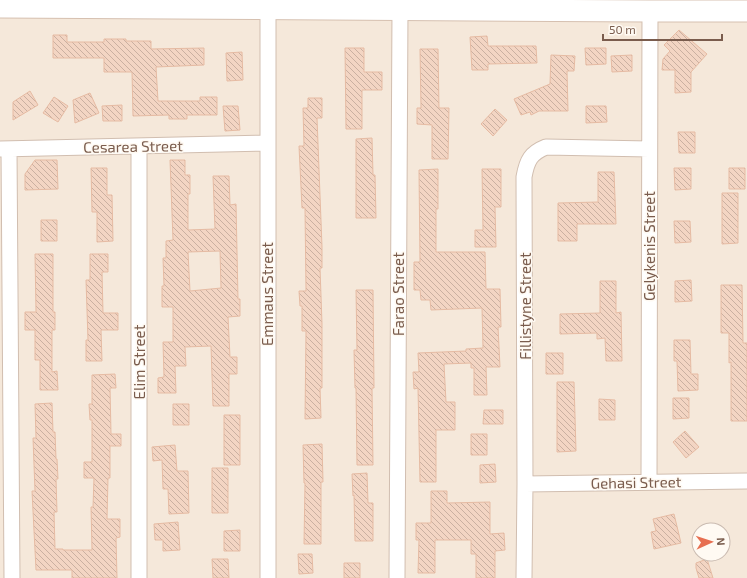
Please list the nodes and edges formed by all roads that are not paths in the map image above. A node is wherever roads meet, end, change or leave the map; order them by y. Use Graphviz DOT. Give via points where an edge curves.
graph roads {
  1 [pos="0,7"];
  2 [pos="268,9"];
  3 [pos="400,10"];
  4 [pos="747,10"];
  5 [pos="650,12"];
  6 [pos="267,143"];
  7 [pos="139,147"];
  8 [pos="5,149"];
  9 [pos="649,149"];
  10 [pos="5,276"];
  11 [pos="6,403"];
  12 [pos="747,481"];
  13 [pos="649,482"];
  14 [pos="526,484"];
  15 [pos="6,526"];
  16 [pos="12,578"];
  17 [pos="139,578"];
  18 [pos="268,578"];
  19 [pos="397,578"];
  20 [pos="524,578"];
  1 -- 2 [label="street"];
  2 -- 3 [label="street"];
  2 -- 6 [label="street, Emmaus Street"];
  3 -- 5 [label="street"];
  3 -- 19 [label="street, Farao Street"];
  4 -- 5 [label="street"];
  5 -- 9 [label="street, Gelykenis Street"];
  6 -- 7 [label="street, Cesarea Street"];
  6 -- 18 [label="street, Emmaus Street"];
  7 -- 8 [label="street, Cesarea Street"];
  7 -- 17 [label="street, Elim Street"];
  8 -- 10 [label="street"];
  9 -- 13 [label="street, Gelykenis Street"];
  9 -- 14 [label="street, Fillistyne Street" via="546,147 536,151 526,166"];
  10 -- 11 [label="street"];
  11 -- 15 [label="street"];
  12 -- 13 [label="street, Gehasi Street"];
  13 -- 14 [label="street, Gehasi Street"];
  14 -- 20 [label="street, Fillistyne Street"];
  15 -- 16 [label="street"];
}
